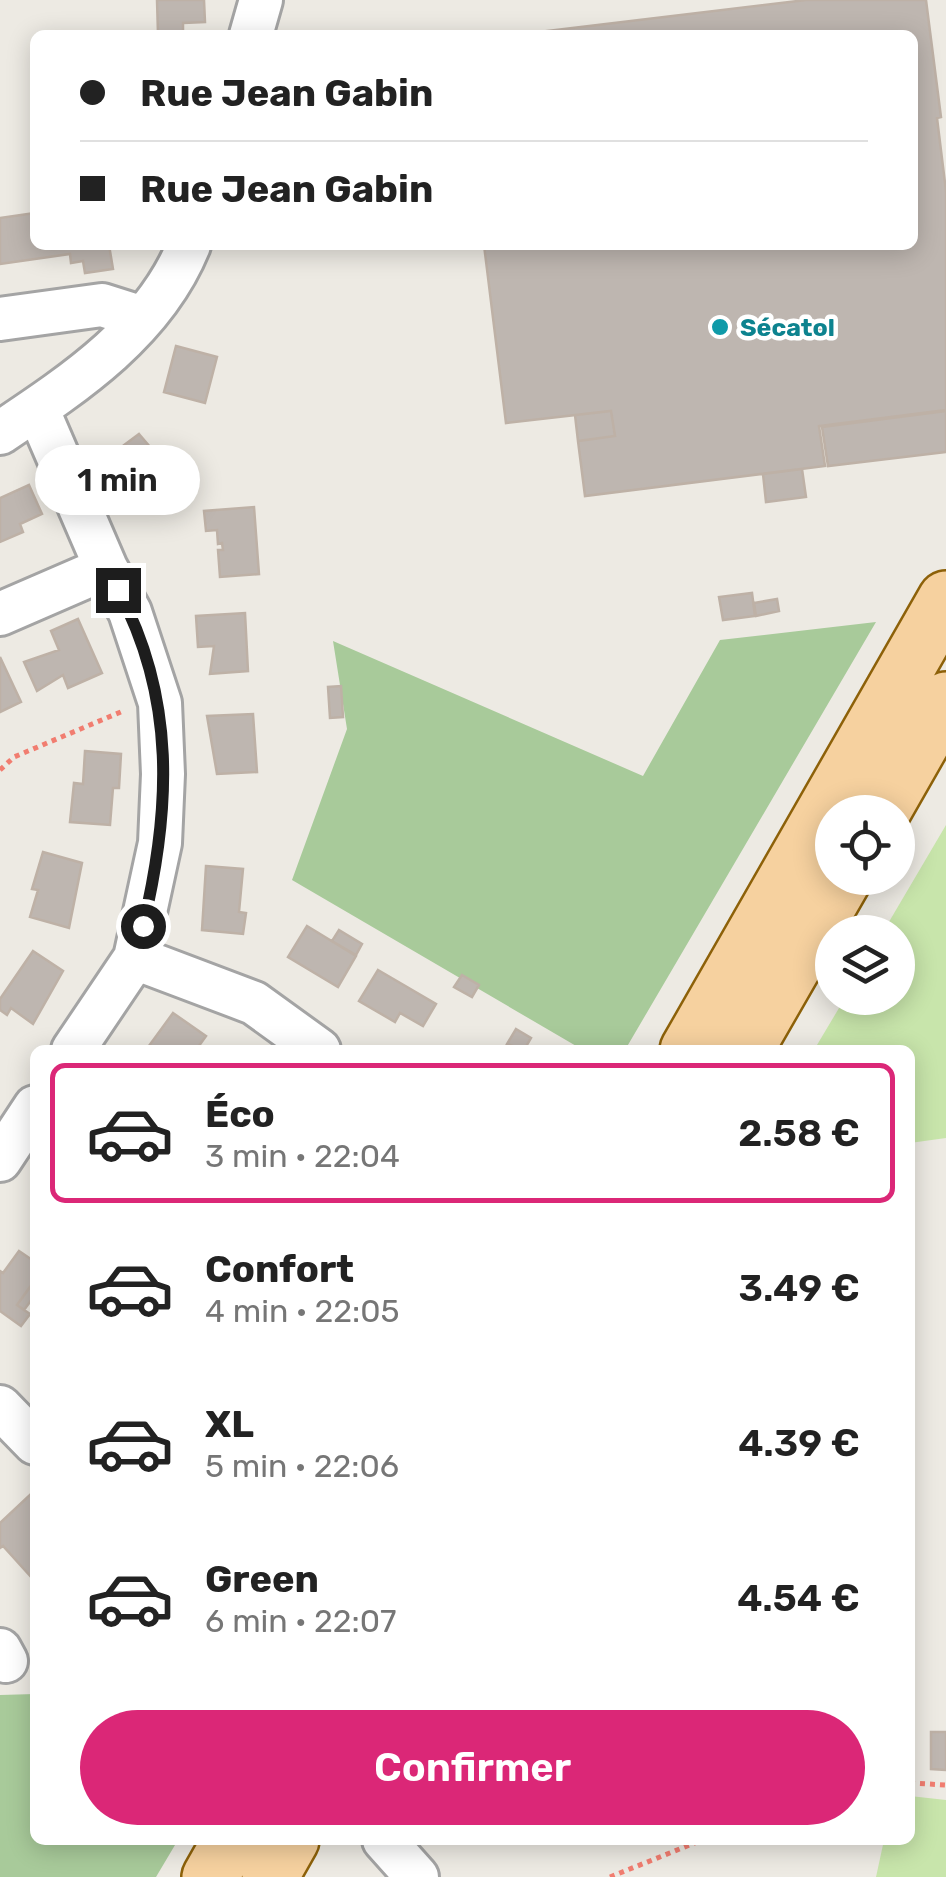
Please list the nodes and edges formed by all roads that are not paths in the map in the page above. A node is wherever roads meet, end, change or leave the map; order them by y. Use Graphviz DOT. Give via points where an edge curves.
graph roads {
  1 [pos="261,0"];
  2 [pos="252,30"];
  3 [pos="187,250"];
  4 [pos="143,318"];
  5 [pos="0,319"];
  6 [pos="37,408"];
  7 [pos="0,433"];
  8 [pos="106,568"];
  9 [pos="946,599"];
  10 [pos="0,614"];
  11 [pos="946,700"];
  12 [pos="892,795"];
  13 [pos="834,895"];
  14 [pos="135,958"];
  15 [pos="77,1045"];
  16 [pos="312,1045"];
  17 [pos="691,1045"];
  18 [pos="748,1045"];
  19 [pos="30,1115"];
  20 [pos="0,1160"];
  21 [pos="0,1407"];
  22 [pos="30,1438"];
  23 [pos="227,1845"];
  24 [pos="288,1845"];
  25 [pos="388,1845"];
  26 [pos="210,1877"];
  27 [pos="270,1877"];
  28 [pos="416,1877"];
  1 -- 2 [label="street"];
  3 -- 4 [label="street"];
  4 -- 5 [label="street" via="102,305"];
  4 -- 6 [label="street" via="104,360"];
  6 -- 7 [label="street"];
  6 -- 8 [label="street"];
  8 -- 10 [label="street"];
  8 -- 14 [label="street" via="130,612 160,702 160,843"];
  9 -- 17 [label="main road"];
  11 -- 12 [label="main road"];
  13 -- 18 [label="main road"];
  14 -- 15 [label="street"];
  14 -- 16 [label="street" via="254,1004"];
  19 -- 20 [label="street"];
  21 -- 22 [label="street"];
  23 -- 26 [label="main road"];
  24 -- 27 [label="main road"];
  25 -- 28 [label="street"];
}
